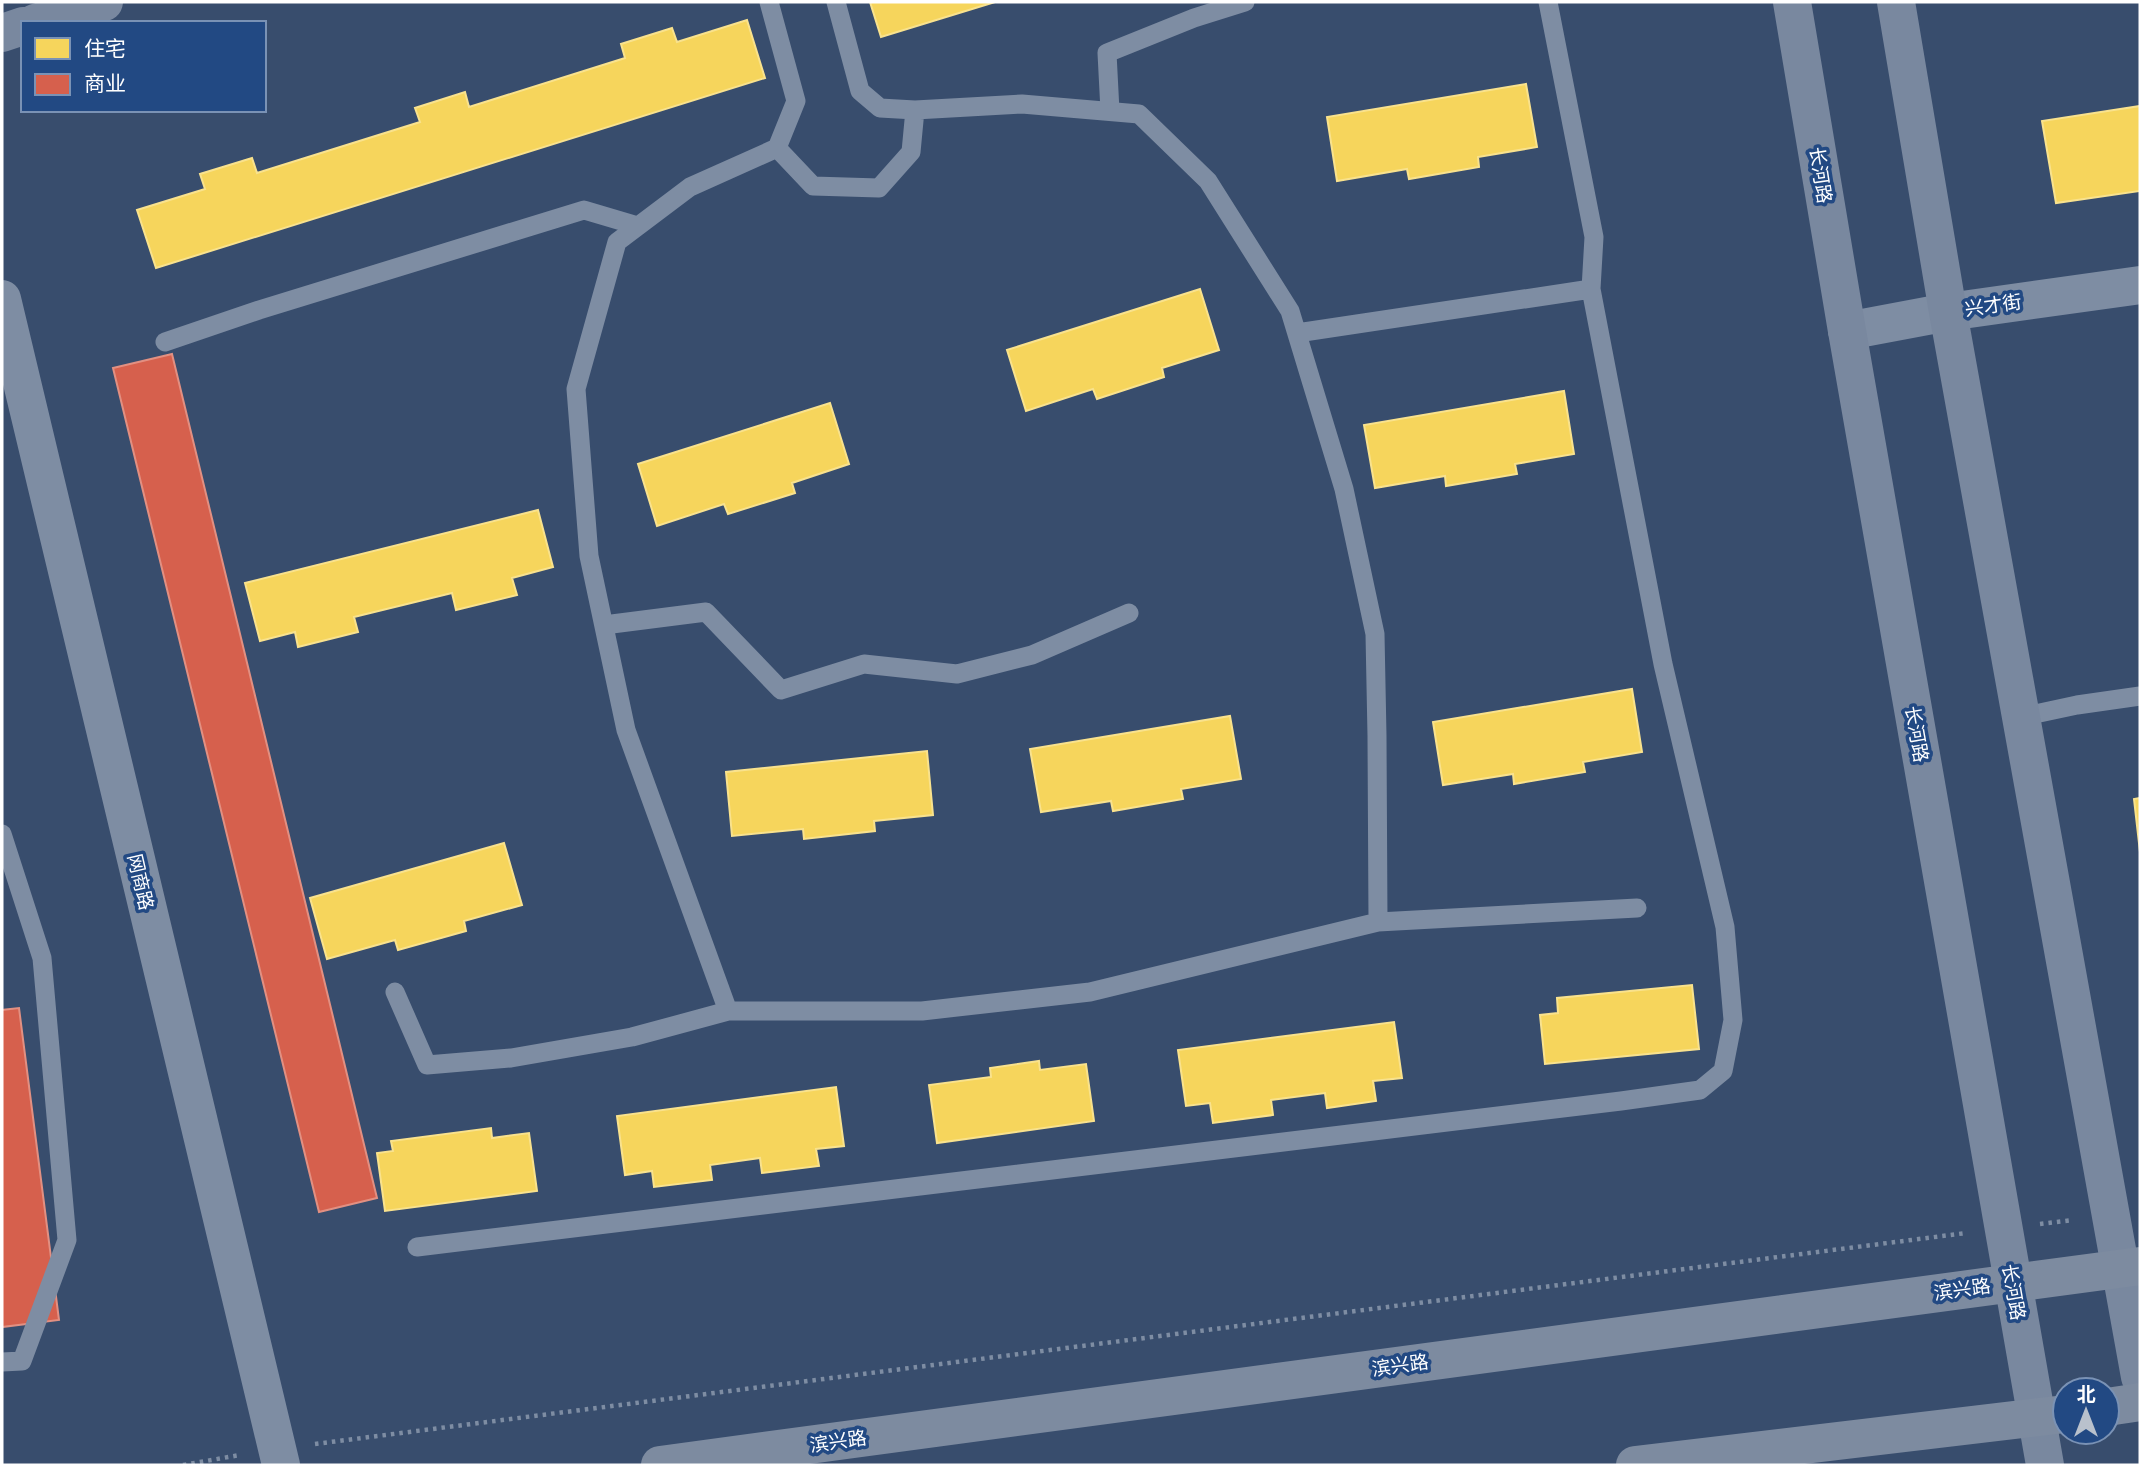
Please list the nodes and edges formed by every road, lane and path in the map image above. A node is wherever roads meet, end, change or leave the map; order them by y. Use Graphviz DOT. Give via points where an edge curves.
graph roads {
  1 [pos="104,2"];
  2 [pos="769,2"];
  3 [pos="836,2"];
  4 [pos="1245,2"];
  5 [pos="1548,2"];
  6 [pos="1792,2"];
  7 [pos="1896,2"];
  8 [pos="42,21"];
  9 [pos="21,27"];
  10 [pos="2,33"];
  11 [pos="915,110"];
  12 [pos="1110,111"];
  13 [pos="777,148"];
  14 [pos="638,226"];
  15 [pos="2140,285"];
  16 [pos="1591,289"];
  17 [pos="2,299"];
  18 [pos="1948,312"];
  19 [pos="1847,331"];
  20 [pos="1297,333"];
  21 [pos="165,342"];
  22 [pos="1129,613"];
  23 [pos="604,625"];
  24 [pos="2140,696"];
  25 [pos="2021,717"];
  26 [pos="2,834"];
  27 [pos="1637,908"];
  28 [pos="1378,922"];
  29 [pos="395,992"];
  30 [pos="728,1011"];
  31 [pos="2110,1215"];
  32 [pos="2003,1229"];
  33 [pos="417,1247"];
  34 [pos="2130,1267"];
  35 [pos="2012,1282"];
  36 [pos="2,1362"];
  37 [pos="2140,1377"];
  38 [pos="2140,1402"];
  39 [pos="2121,1405"];
  40 [pos="2051,1417"];
  41 [pos="279,1457"];
  42 [pos="183,1465"];
  43 [pos="660,1465"];
  44 [pos="1635,1465"];
  45 [pos="2045,1465"];
  1 -- 8 [label="main road"];
  2 -- 13 [label="lane" via="796,101"];
  3 -- 11 [label="lane" via="860,91 880,108"];
  4 -- 12 [label="lane" via="1107,53"];
  5 -- 16 [label="lane" via="1594,237"];
  6 -- 19 [label="main road, 长河路"];
  7 -- 18 [label="main road"];
  9 -- 10 [label="main road"];
  11 -- 12 [label="lane" via="1022,104"];
  11 -- 13 [label="lane" via="911,152 879,188 813,186"];
  12 -- 20 [label="lane" via="1139,114 1208,181 1290,311"];
  13 -- 14 [label="lane" via="690,187"];
  14 -- 21 [label="lane" via="584,210"];
  14 -- 23 [label="lane" via="617,242 576,389 589,556"];
  15 -- 18 [label="street, 兴才街"];
  16 -- 20 [label="lane"];
  16 -- 33 [label="lane" via="1663,664 1725,927 1733,1020 1723,1072 1700,1090 1621,1101"];
  17 -- 41 [label="street, 网商路"];
  18 -- 19 [label="street, 兴才街"];
  18 -- 25 [label="main road"];
  19 -- 32 [label="main road, 长河路"];
  20 -- 28 [label="lane" via="1344,489 1375,634"];
  22 -- 23 [label="lane" via="1032,655 957,674 864,664 781,690 706,612"];
  23 -- 30 [label="lane" via="626,730"];
  24 -- 25 [label="lane"];
  25 -- 31 [label="main road"];
  26 -- 36 [label="lane" via="42,958 68,1240 22,1361"];
  27 -- 28 [label="lane"];
  28 -- 30 [label="lane" via="1090,992 922,1011"];
  29 -- 30 [label="lane" via="427,1065 511,1058 632,1037"];
  31 -- 32 [label="path"];
  31 -- 34 [label="main road"];
  32 -- 35 [label="main road, 长河路"];
  32 -- 41 [label="path"];
  34 -- 35 [label="main road, 滨兴路"];
  34 -- 37 [label="main road"];
  35 -- 40 [label="main road, 长河路"];
  35 -- 43 [label="main road, 滨兴路"];
  38 -- 39 [label="main road"];
  40 -- 44 [label="main road"];
  40 -- 45 [label="main road, 长河路"];
  41 -- 42 [label="path"];
}
